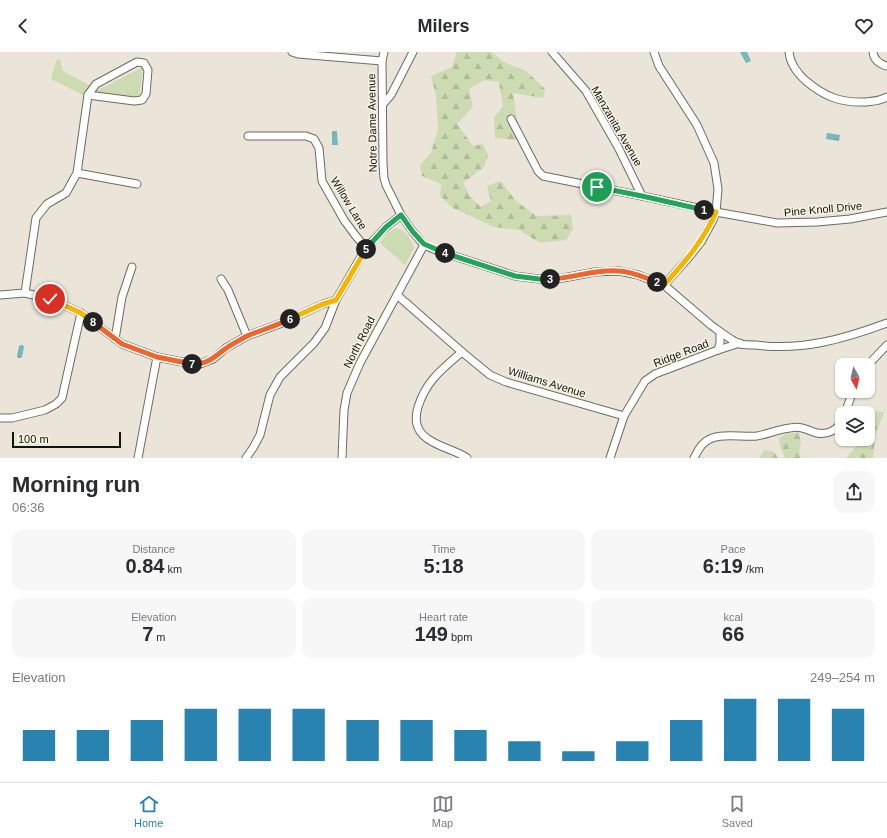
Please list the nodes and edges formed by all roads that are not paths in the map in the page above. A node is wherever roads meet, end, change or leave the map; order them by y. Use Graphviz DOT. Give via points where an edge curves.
graph roads {
  1 [pos="292,52"];
  2 [pos="384,52"];
  3 [pos="413,52"];
  4 [pos="552,52"];
  5 [pos="654,52"];
  6 [pos="789,52"];
  7 [pos="873,52"];
  8 [pos="382,61"];
  9 [pos="887,66"];
  10 [pos="88,95"];
  11 [pos="887,97"];
  12 [pos="383,104"];
  13 [pos="511,119"];
  14 [pos="248,136"];
  15 [pos="77,173"];
  16 [pos="137,184"];
  17 [pos="642,196"];
  18 [pos="716,212"];
  19 [pos="887,212"];
  20 [pos="401,215"];
  21 [pos="424,244"];
  22 [pos="366,248"];
  23 [pos="132,267"];
  24 [pos="221,279"];
  25 [pos="664,285"];
  26 [pos="25,293"];
  27 [pos="0,295"];
  28 [pos="397,295"];
  29 [pos="336,300"];
  30 [pos="81,313"];
  31 [pos="887,323"];
  32 [pos="720,332"];
  33 [pos="247,336"];
  34 [pos="115,339"];
  35 [pos="740,343"];
  36 [pos="887,345"];
  37 [pos="718,350"];
  38 [pos="462,352"];
  39 [pos="157,357"];
  40 [pos="875,358"];
  41 [pos="624,416"];
  42 [pos="0,418"];
  43 [pos="835,430"];
  44 [pos="138,458"];
  45 [pos="246,458"];
  46 [pos="342,458"];
  47 [pos="467,458"];
  48 [pos="610,458"];
  49 [pos="694,458"];
  1 -- 8 [label="street"];
  2 -- 8 [label="street, Notre Dame Avenue"];
  3 -- 12 [label="street" via="391,95"];
  4 -- 17 [label="street, Manzanita Avenue" via="586,91"];
  5 -- 18 [label="street" via="659,66 697,125 714,163 718,189"];
  6 -- 11 [label="street" via="793,67 799,74 830,97 857,102 879,101"];
  7 -- 9 [label="street" via="875,60"];
  8 -- 12 [label="street, Notre Dame Avenue"];
  10 -- 10 [label="street" via="134,102 142,100 146,94 148,70 144,63 137,62 96,84"];
  10 -- 15 [label="street"];
  12 -- 20 [label="street, Notre Dame Avenue" via="384,178"];
  13 -- 17 [label="street, Pine Knoll Drive" via="543,176"];
  14 -- 22 [label="street, Willow Lane" via="306,136 314,139 319,148 322,182 344,220"];
  15 -- 16 [label="street"];
  15 -- 26 [label="street" via="66,193 47,204 36,218"];
  17 -- 18 [label="street, Pine Knoll Drive"];
  18 -- 19 [label="street, Pine Knoll Drive" via="777,223 850,219"];
  18 -- 25 [label="street" via="701,242"];
  20 -- 21 [label="street, Notre Dame Avenue"];
  20 -- 22 [label="street"];
  21 -- 25 [label="street, Notre Dame Avenue" via="515,276 563,278 619,271"];
  21 -- 28 [label="street, North Road"];
  22 -- 29 [label="street"];
  23 -- 34 [label="street" via="122,297"];
  24 -- 33 [label="street"];
  25 -- 32 [label="street, Notre Dame Avenue"];
  26 -- 27 [label="street"];
  26 -- 30 [label="street" via="50,299"];
  28 -- 38 [label="street, Williams Avenue"];
  28 -- 46 [label="street, North Road" via="360,363 347,393"];
  29 -- 33 [label="street"];
  29 -- 45 [label="street" via="325,328 318,338 280,377 270,395 260,435"];
  30 -- 34 [label="street"];
  30 -- 42 [label="street" via="62,398 45,410 12,418"];
  31 -- 35 [label="street, Notre Dame Avenue" via="845,338 798,346 769,347"];
  32 -- 35 [label="street, Notre Dame Avenue"];
  32 -- 37 [label="street"];
  33 -- 39 [label="street" via="213,359 200,364"];
  34 -- 39 [label="street"];
  35 -- 37 [label="street, Ridge Road"];
  36 -- 40 [label="street"];
  37 -- 41 [label="street, Ridge Road" via="655,374 645,381"];
  38 -- 41 [label="street, Williams Avenue" via="490,375 506,382"];
  38 -- 47 [label="street" via="443,368 423,391 416,419 417,426 424,436"];
  39 -- 44 [label="street"];
  41 -- 48 [label="street, Ridge Road"];
  43 -- 49 [label="street" via="818,433 802,428 790,428 750,437 723,436 705,442"];
}
